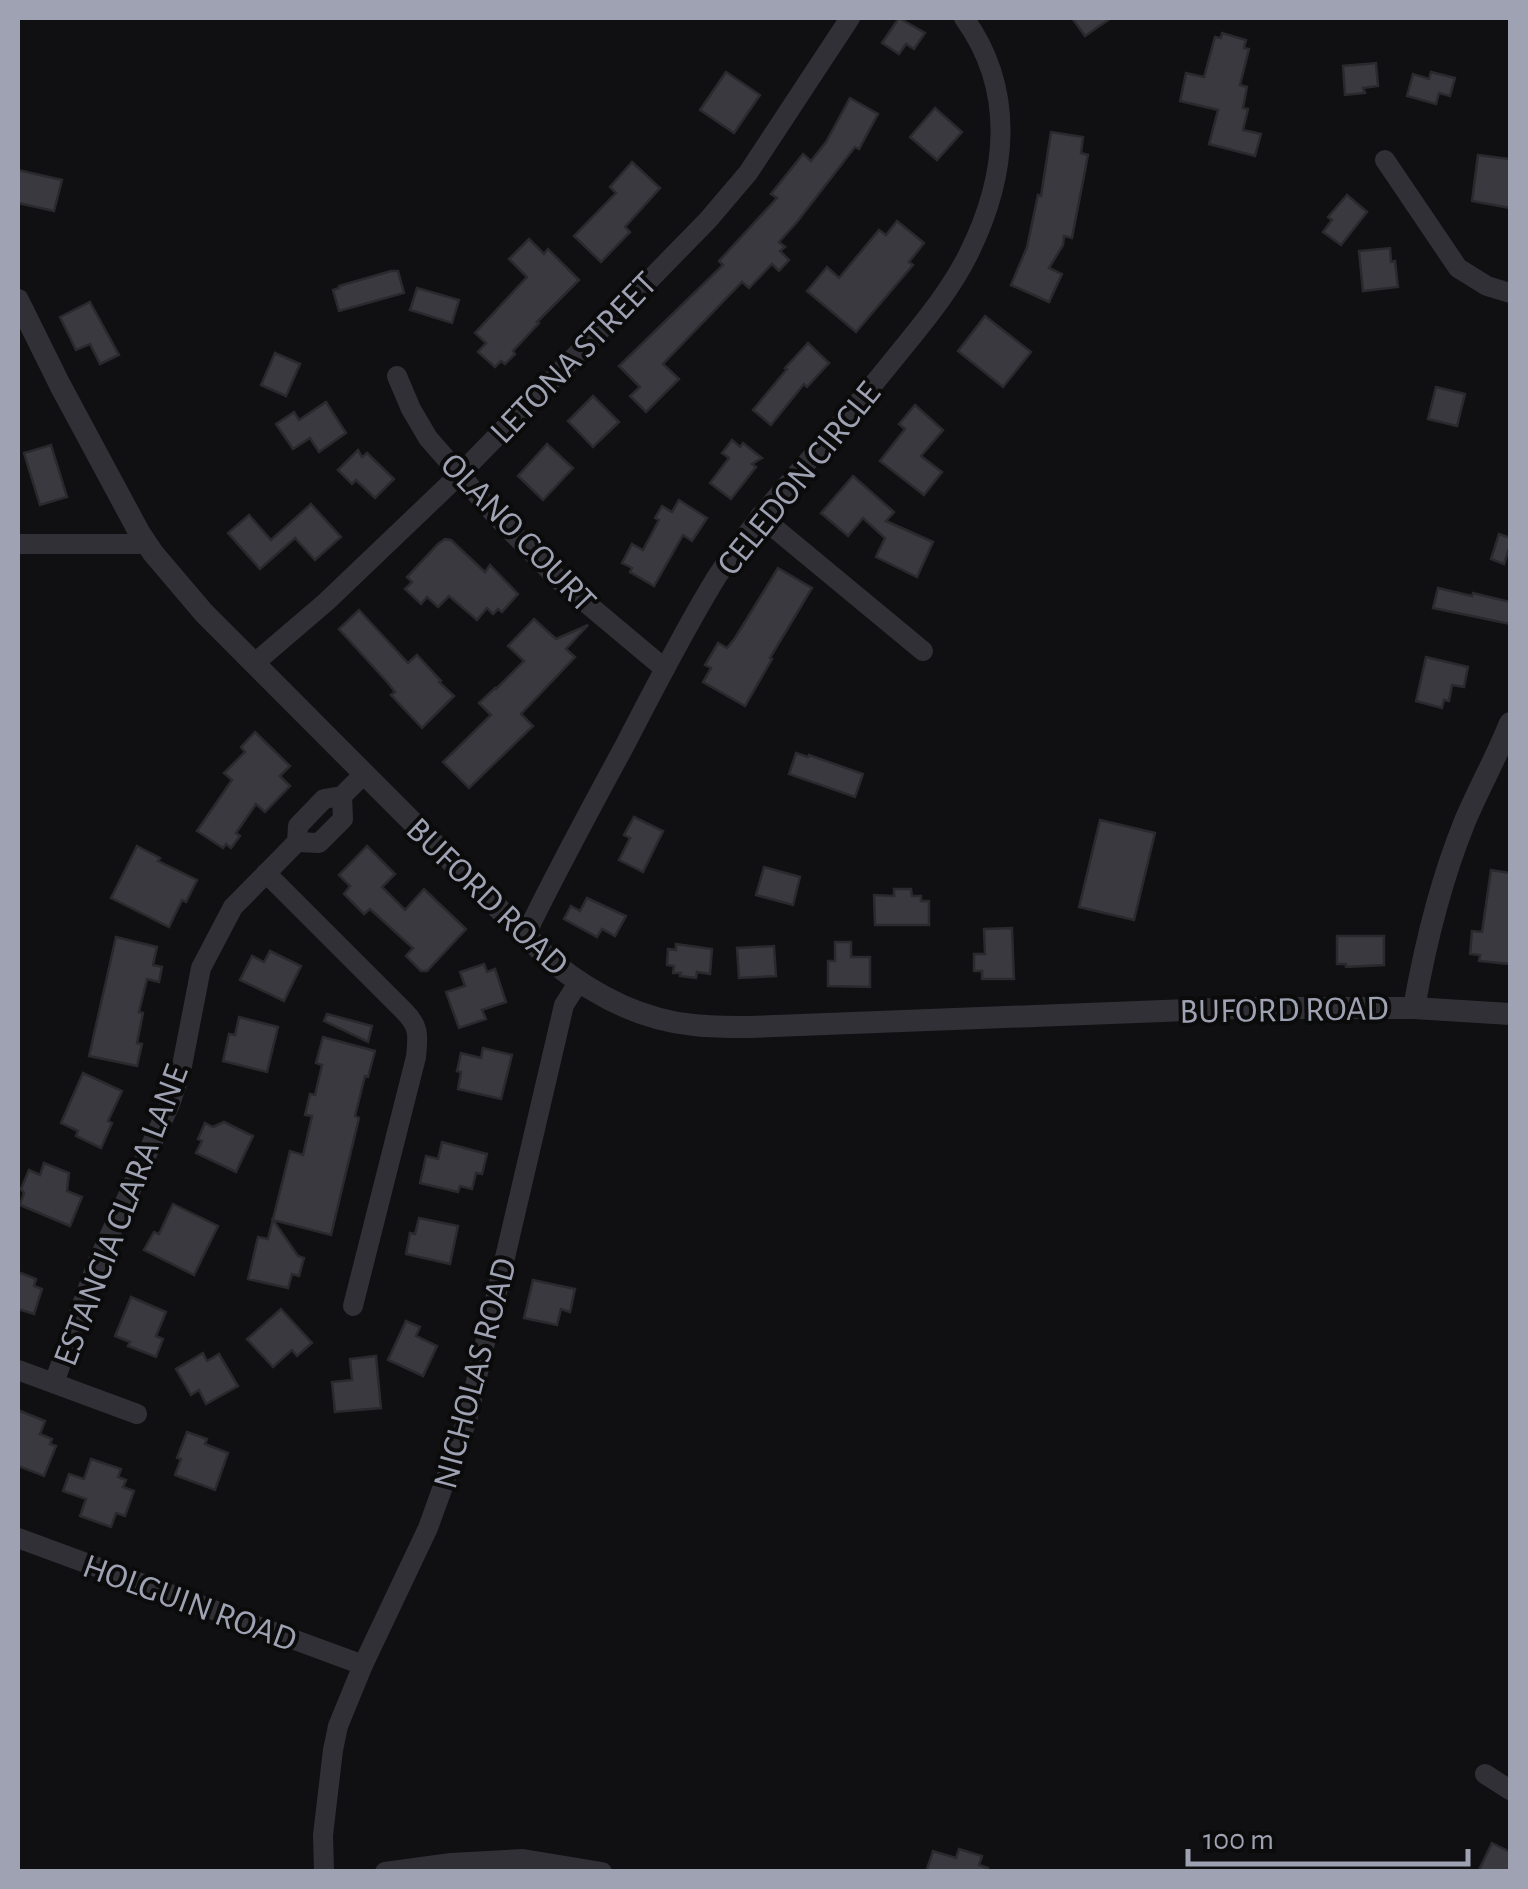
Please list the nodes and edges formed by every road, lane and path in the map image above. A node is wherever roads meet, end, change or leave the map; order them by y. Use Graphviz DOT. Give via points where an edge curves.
graph roads {
  1 [pos="850,18"];
  2 [pos="964,18"];
  3 [pos="1385,160"];
  4 [pos="1510,293"];
  5 [pos="18,300"];
  6 [pos="397,376"];
  7 [pos="459,474"];
  8 [pos="760,516"];
  9 [pos="18,544"];
  10 [pos="148,544"];
  11 [pos="923,650"];
  12 [pos="256,662"];
  13 [pos="665,669"];
  14 [pos="1510,723"];
  15 [pos="364,774"];
  16 [pos="266,873"];
  17 [pos="526,934"];
  18 [pos="578,982"];
  19 [pos="1414,1008"];
  20 [pos="1510,1014"];
  21 [pos="353,1306"];
  22 [pos="18,1370"];
  23 [pos="54,1383"];
  24 [pos="137,1414"];
  25 [pos="18,1538"];
  26 [pos="364,1666"];
  27 [pos="1485,1774"];
  28 [pos="1510,1790"];
  29 [pos="324,1872"];
  30 [pos="385,1872"];
  31 [pos="602,1872"];
  1 -- 7 [label="street, LETONA STREET" via="748,172 708,220"];
  2 -- 8 [label="street, CELEDON CIRCLE" via="990,67 1002,126 998,171 980,226 928,318"];
  3 -- 4 [label="street" via="1458,268"];
  5 -- 10 [label="street, BUFORD ROAD"];
  6 -- 7 [label="street, OLANO COURT" via="428,438"];
  7 -- 12 [label="street, LETONA STREET"];
  7 -- 13 [label="street, OLANO COURT" via="560,580"];
  8 -- 11 [label="street"];
  8 -- 13 [label="street, CELEDON CIRCLE"];
  9 -- 10 [label="street"];
  10 -- 12 [label="street, BUFORD ROAD" via="204,613"];
  12 -- 15 [label="street, BUFORD ROAD"];
  13 -- 17 [label="street, CELEDON CIRCLE"];
  14 -- 19 [label="street" via="1448,870"];
  15 -- 16 [label="street, ESTANCIA CLARA LANE" via="342,796 343,819 319,843 297,842"];
  15 -- 17 [label="street, BUFORD ROAD"];
  16 -- 21 [label="street" via="404,1010 418,1036"];
  16 -- 23 [label="street, ESTANCIA CLARA LANE" via="233,907 201,968 170,1104 97,1263"];
  17 -- 18 [label="street, BUFORD ROAD"];
  18 -- 19 [label="street, BUFORD ROAD" via="659,1019 749,1027"];
  18 -- 26 [label="street, NICHOLAS ROAD" via="564,1005 468,1420 428,1528"];
  19 -- 20 [label="street, BUFORD ROAD"];
  22 -- 23 [label="street"];
  23 -- 24 [label="street"];
  25 -- 26 [label="street, HOLGUIN ROAD"];
  26 -- 29 [label="street, NICHOLAS ROAD" via="333,1750"];
  27 -- 28 [label="street"];
  30 -- 31 [label="street" via="523,1859"];
}
